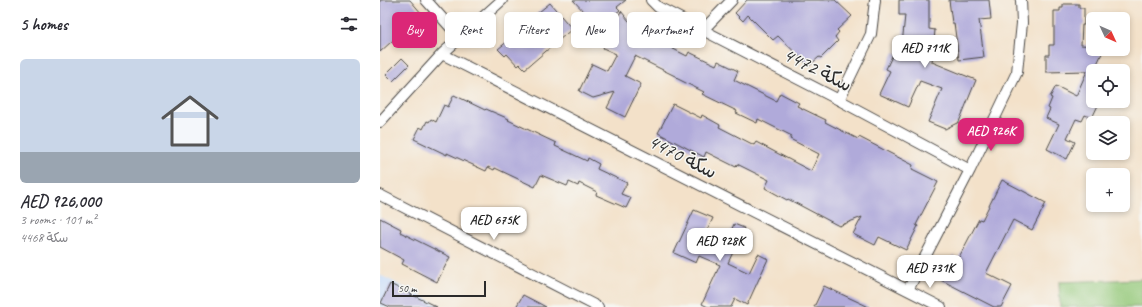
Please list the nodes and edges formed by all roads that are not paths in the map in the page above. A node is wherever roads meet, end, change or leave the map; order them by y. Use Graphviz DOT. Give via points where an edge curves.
graph roads {
  1 [pos="426,0"];
  2 [pos="502,0"];
  3 [pos="651,0"];
  4 [pos="732,0"];
  5 [pos="876,0"];
  6 [pos="1022,0"];
  7 [pos="489,12"];
  8 [pos="668,12"];
  9 [pos="445,21"];
  10 [pos="706,27"];
  11 [pos="706,32"];
  12 [pos="449,48"];
  13 [pos="442,54"];
  14 [pos="839,100"];
  15 [pos="380,122"];
  16 [pos="970,170"];
  17 [pos="380,195"];
  18 [pos="908,290"];
  19 [pos="598,307"];
  20 [pos="941,307"];
  1 -- 9 [label="street"];
  2 -- 7 [label="street"];
  3 -- 8 [label="street, سكة 4472"];
  4 -- 10 [label="street"];
  5 -- 14 [label="street" via="871,34"];
  6 -- 16 [label="street" via="1017,72"];
  11 -- 14 [label="street, سكة 4472"];
  12 -- 13 [label="street"];
  13 -- 15 [label="street"];
  13 -- 18 [label="street, سكة 4470"];
  14 -- 16 [label="street, سكة 4472"];
  16 -- 18 [label="street"];
  17 -- 19 [label="street"];
  18 -- 20 [label="street, سكة 4470"];
}
